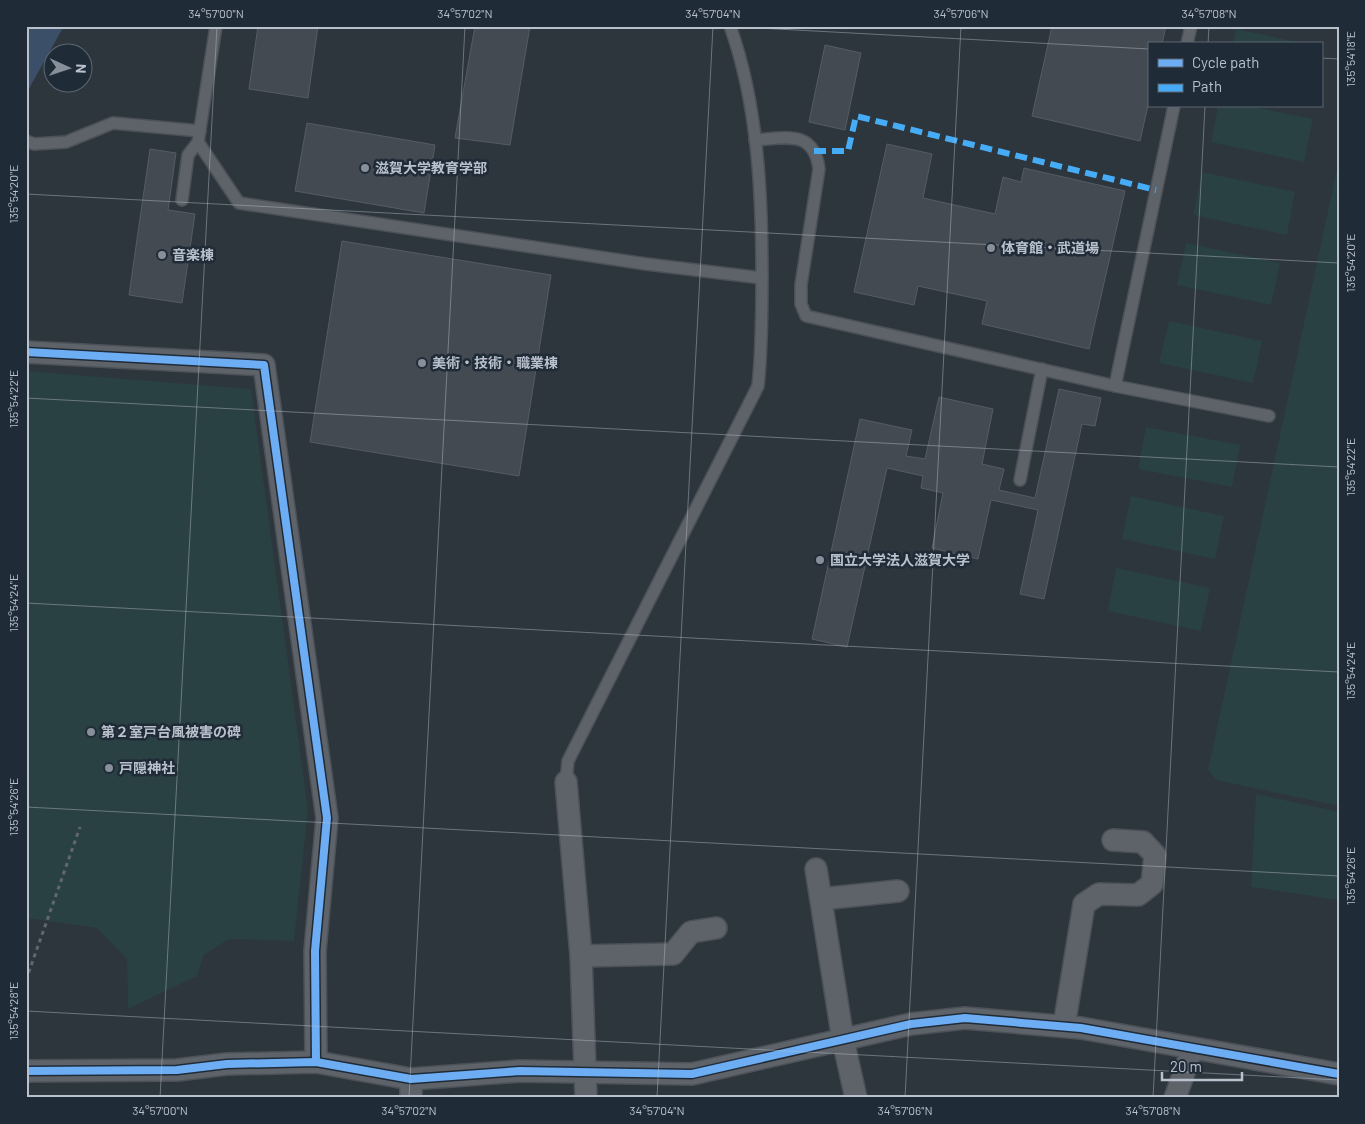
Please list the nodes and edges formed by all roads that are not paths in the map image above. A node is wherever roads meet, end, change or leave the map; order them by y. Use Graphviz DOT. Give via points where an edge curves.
graph roads {
  1 [pos="216,26"];
  2 [pos="730,26"];
  3 [pos="1191,26"];
  4 [pos="1187,42"];
  5 [pos="1174,108"];
  6 [pos="199,136"];
  7 [pos="755,140"];
  8 [pos="26,141"];
  9 [pos="182,200"];
  10 [pos="762,278"];
  11 [pos="26,352"];
  12 [pos="1042,369"];
  13 [pos="1115,386"];
  14 [pos="1268,416"];
  15 [pos="1020,480"];
  16 [pos="566,782"];
  17 [pos="1113,840"];
  18 [pos="816,869"];
  19 [pos="898,891"];
  20 [pos="821,899"];
  21 [pos="716,928"];
  22 [pos="582,956"];
  23 [pos="1064,1026"];
  24 [pos="843,1040"];
  25 [pos="1192,1050"];
  26 [pos="316,1062"];
  27 [pos="26,1071"];
  28 [pos="586,1072"];
  29 [pos="1339,1074"];
  30 [pos="411,1088"];
  31 [pos="586,1098"];
  32 [pos="856,1098"];
  33 [pos="1175,1098"];
  1 -- 6 [label="lane"];
  2 -- 7 [label="lane" via="737,46"];
  3 -- 4 [label="lane"];
  5 -- 13 [label="lane"];
  6 -- 8 [label="lane" via="113,124 66,142 34,144"];
  6 -- 9 [label="lane" via="188,155"];
  6 -- 10 [label="lane" via="239,202 646,264"];
  7 -- 10 [label="lane" via="762,203"];
  7 -- 12 [label="lane" via="801,139 811,145 817,156 819,169 801,285 800,304 806,316"];
  10 -- 16 [label="lane" via="762,355 758,386 568,761"];
  11 -- 26 [label="street" via="264,365 326,818 315,951"];
  12 -- 13 [label="lane"];
  12 -- 15 [label="lane"];
  13 -- 14 [label="lane"];
  16 -- 22 [label="street"];
  17 -- 23 [label="street" via="1144,842 1155,855 1152,884 1138,895 1099,894 1084,904"];
  18 -- 20 [label="street"];
  19 -- 20 [label="street"];
  20 -- 24 [label="street"];
  21 -- 22 [label="street" via="691,932 673,954"];
  22 -- 28 [label="street"];
  23 -- 24 [label="street" via="965,1018 911,1024"];
  23 -- 25 [label="street"];
  24 -- 28 [label="street" via="692,1074"];
  24 -- 32 [label="street"];
  25 -- 29 [label="street"];
  25 -- 33 [label="street"];
  26 -- 27 [label="street" via="226,1064 178,1070"];
  26 -- 30 [label="street"];
  28 -- 30 [label="street" via="520,1071"];
  28 -- 31 [label="street"];
}
